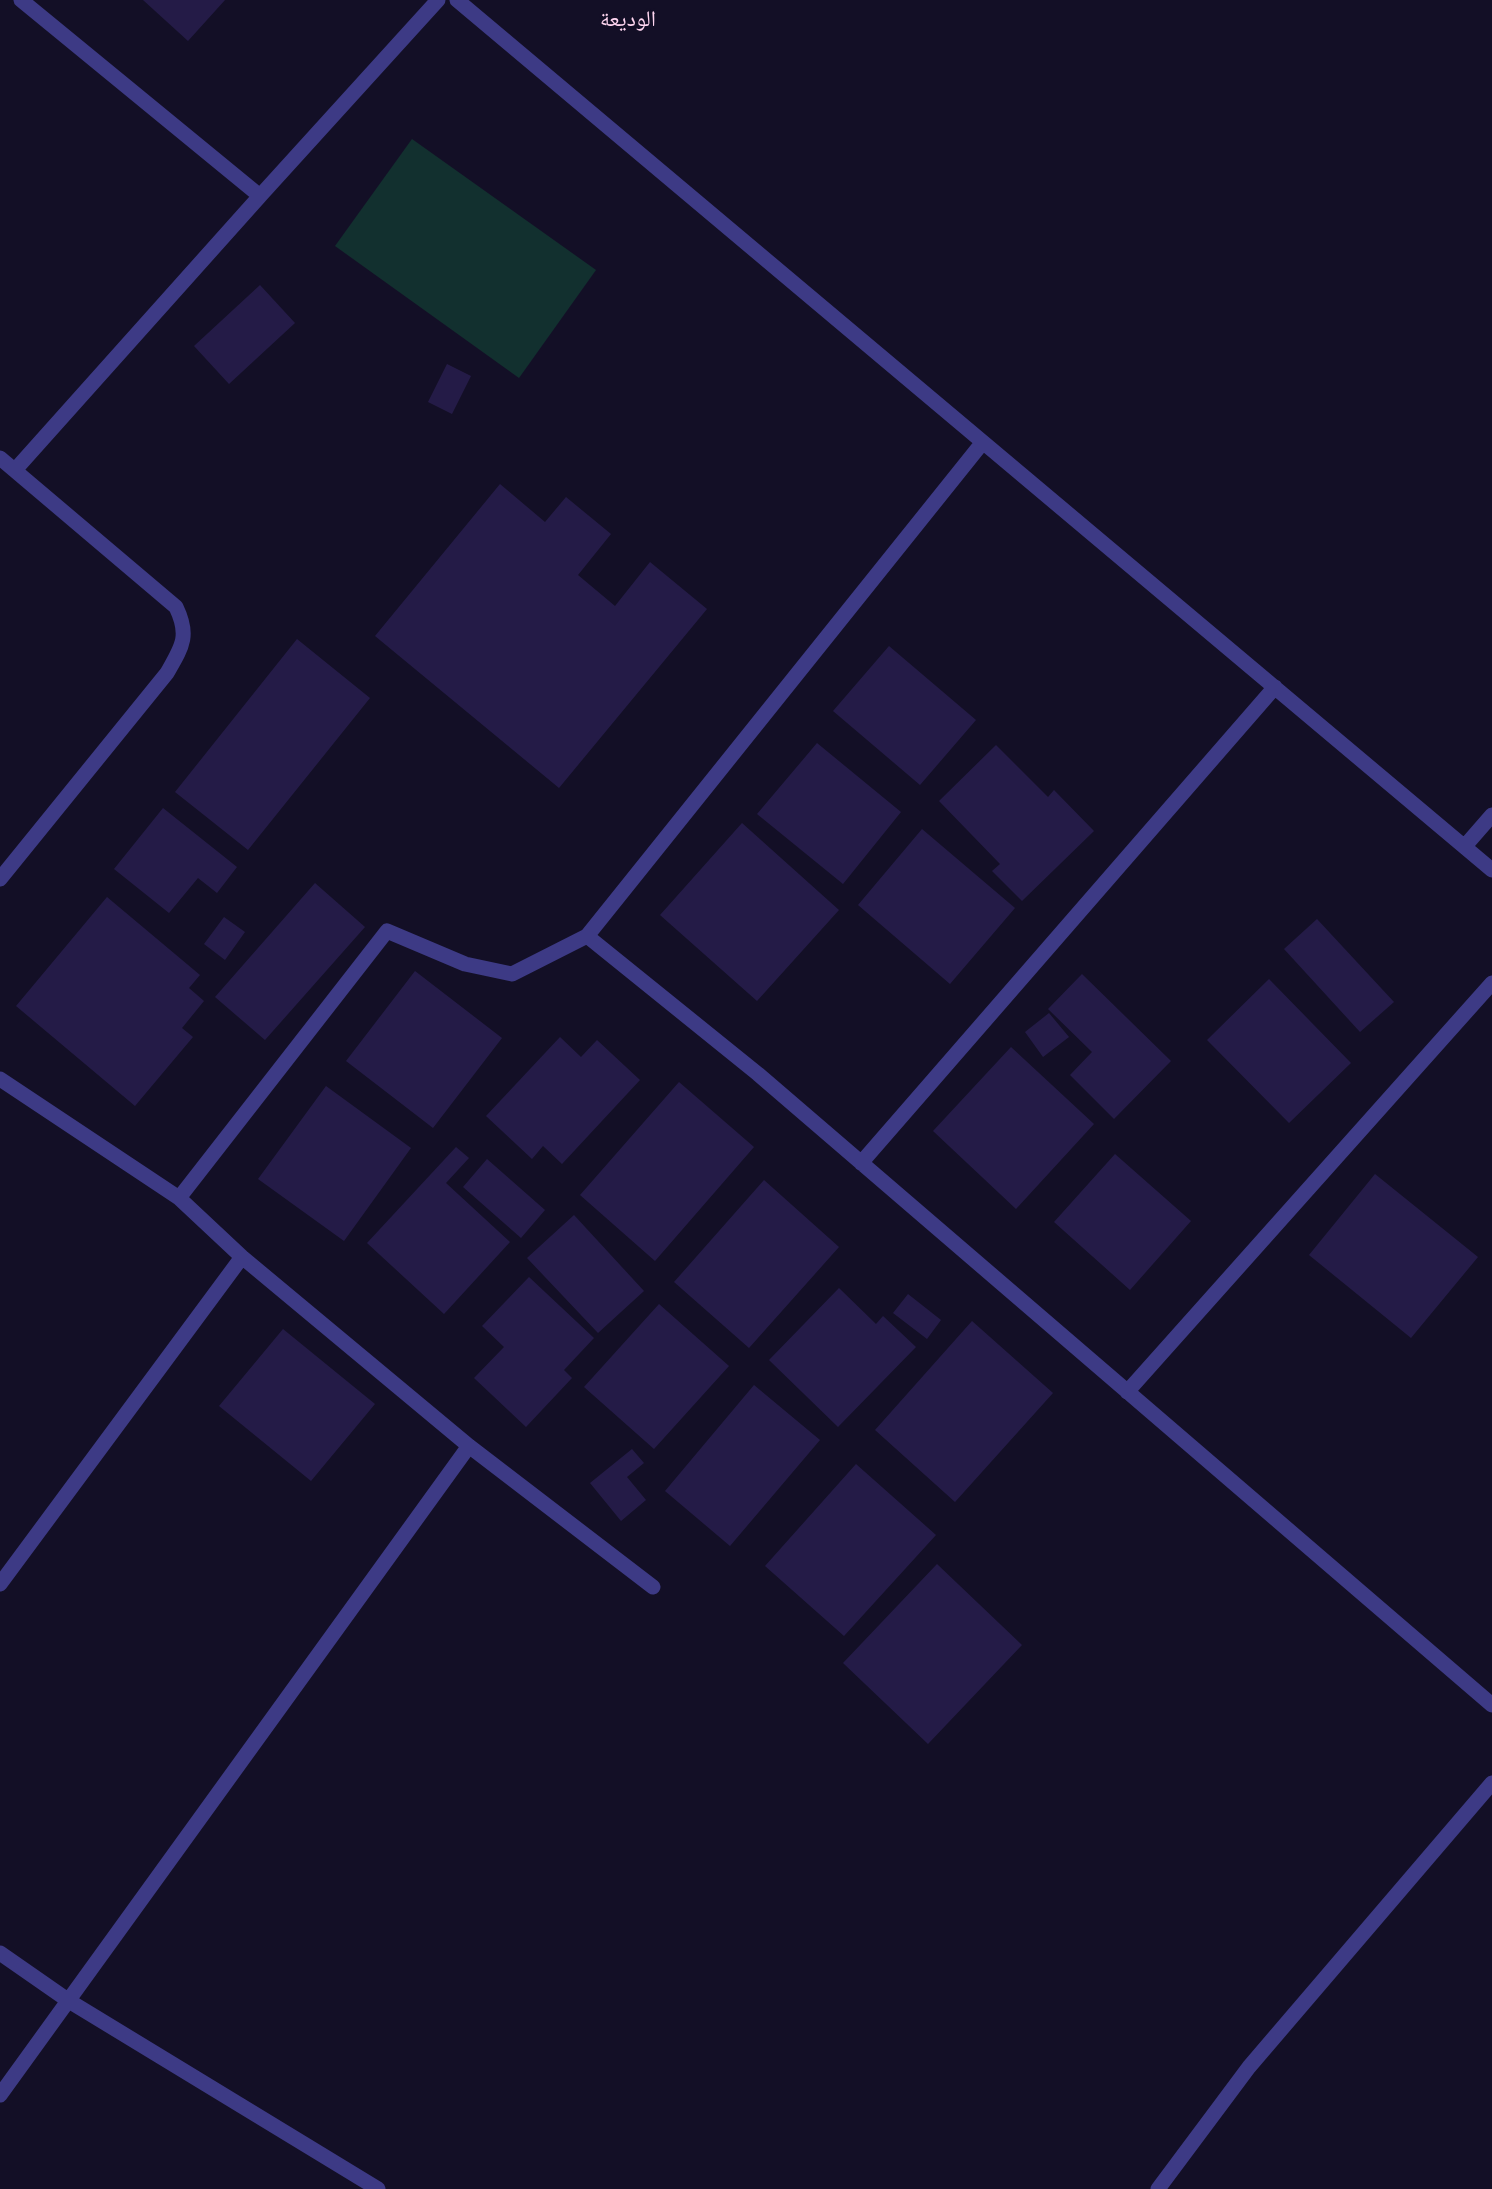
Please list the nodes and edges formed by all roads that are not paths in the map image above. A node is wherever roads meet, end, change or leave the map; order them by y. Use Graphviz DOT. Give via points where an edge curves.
graph roads {
  1 [pos="21,0"];
  2 [pos="438,0"];
  3 [pos="458,0"];
  4 [pos="260,196"];
  5 [pos="983,442"];
  6 [pos="0,458"];
  7 [pos="15,470"];
  8 [pos="1275,687"];
  9 [pos="1492,815"];
  10 [pos="1464,846"];
  11 [pos="1492,870"];
  12 [pos="0,879"];
  13 [pos="587,936"];
  14 [pos="1492,983"];
  15 [pos="0,1079"];
  16 [pos="861,1163"];
  17 [pos="179,1198"];
  18 [pos="242,1257"];
  19 [pos="1127,1392"];
  20 [pos="469,1446"];
  21 [pos="0,1584"];
  22 [pos="653,1587"];
  23 [pos="1492,1705"];
  24 [pos="1492,1784"];
  25 [pos="0,1953"];
  26 [pos="69,2001"];
  27 [pos="0,2095"];
  28 [pos="378,2189"];
  29 [pos="1158,2189"];
  1 -- 4 [label="street"];
  2 -- 4 [label="street"];
  3 -- 5 [label="street"];
  4 -- 7 [label="street"];
  5 -- 8 [label="street"];
  5 -- 13 [label="street"];
  6 -- 7 [label="street"];
  7 -- 12 [label="street" via="176,608 184,634 183,645 168,673"];
  8 -- 10 [label="street"];
  8 -- 16 [label="street"];
  9 -- 10 [label="street"];
  10 -- 11 [label="street"];
  13 -- 16 [label="street"];
  13 -- 17 [label="street" via="512,974 465,964 387,931"];
  14 -- 19 [label="street"];
  15 -- 17 [label="street"];
  16 -- 19 [label="street"];
  17 -- 18 [label="street"];
  18 -- 20 [label="street"];
  18 -- 21 [label="street"];
  19 -- 23 [label="street"];
  20 -- 22 [label="street"];
  20 -- 26 [label="street"];
  24 -- 29 [label="street" via="1249,2067"];
  25 -- 26 [label="street"];
  26 -- 27 [label="street"];
  26 -- 28 [label="street"];
}
